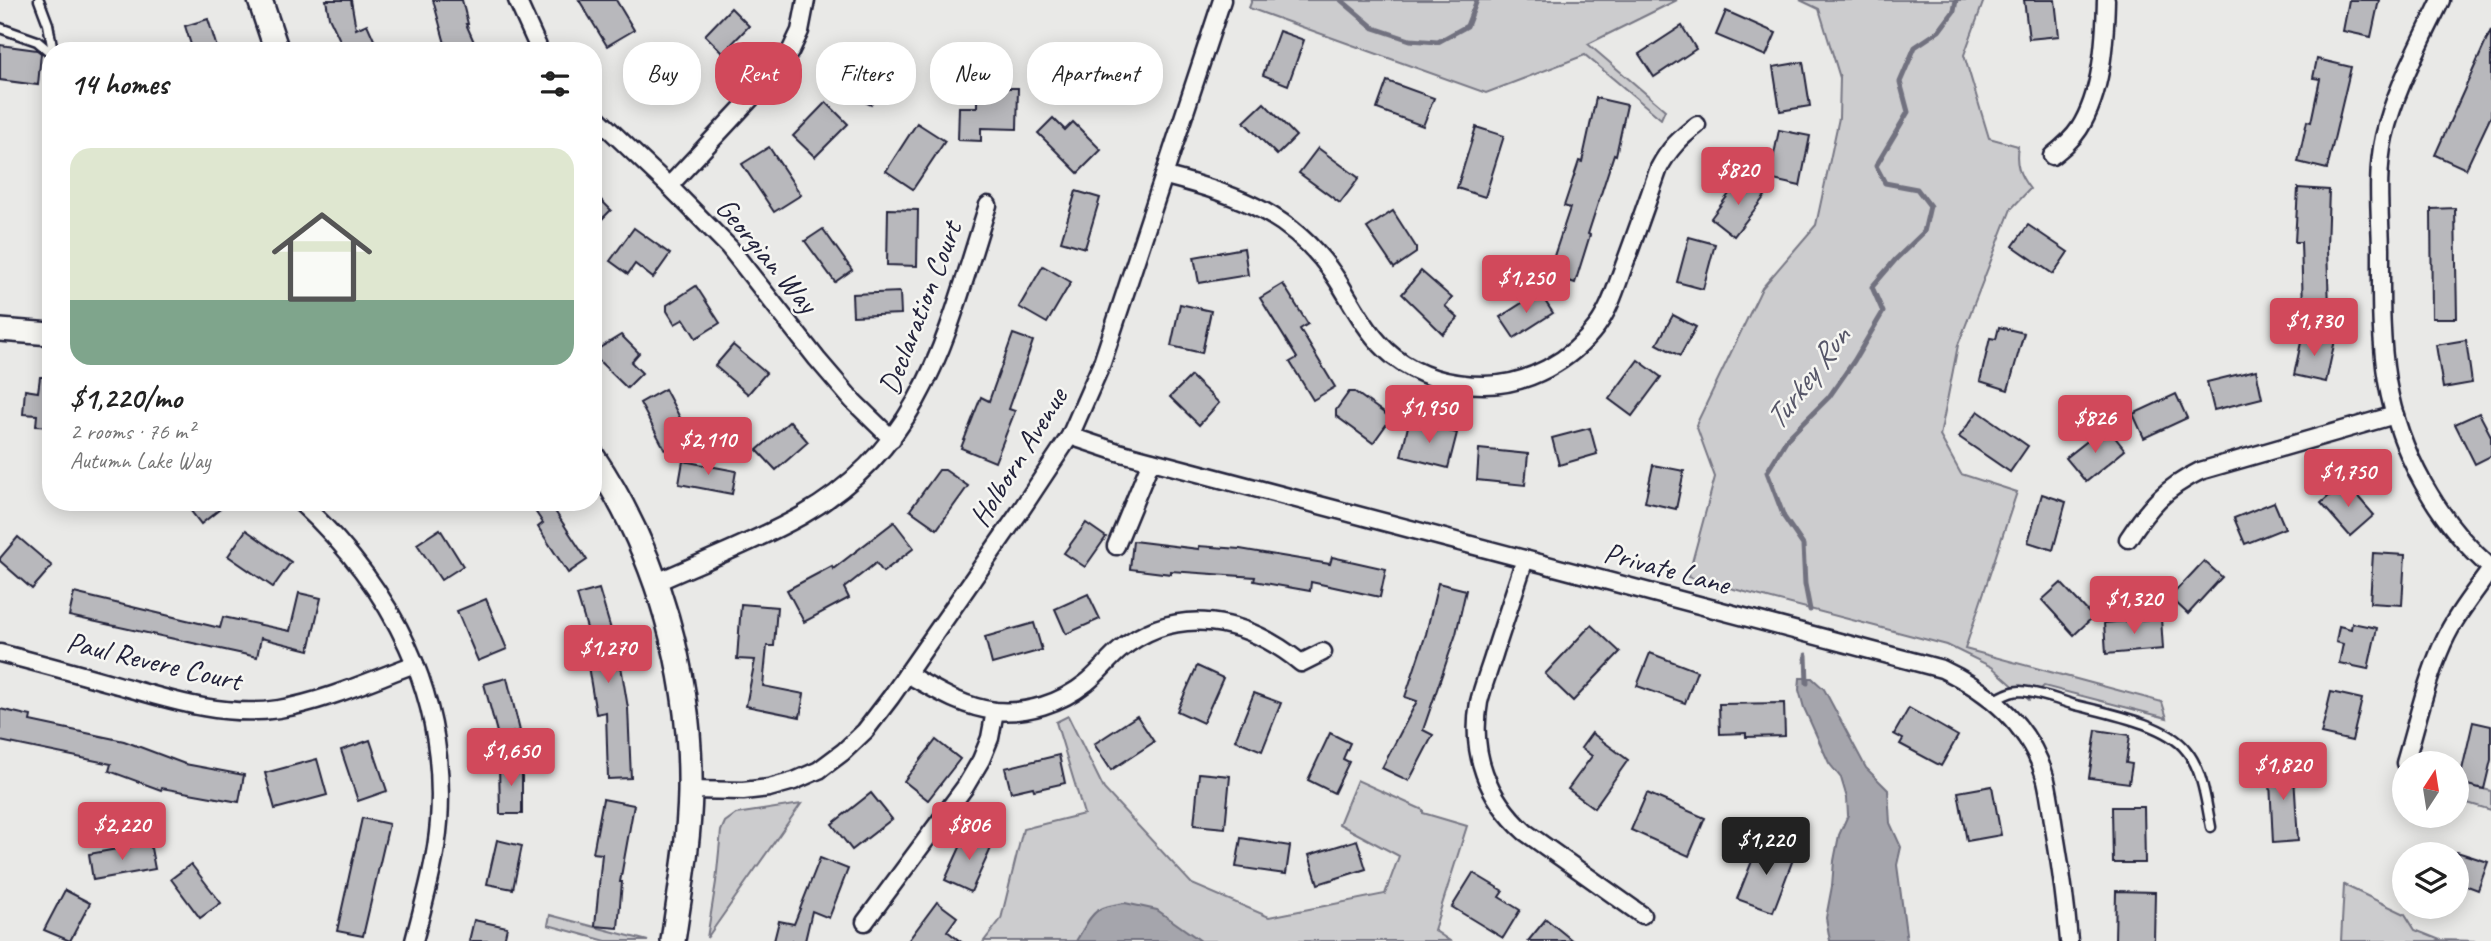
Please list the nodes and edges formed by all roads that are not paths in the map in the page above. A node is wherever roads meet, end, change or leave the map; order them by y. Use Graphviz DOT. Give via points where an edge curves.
graph roads {
  1 [pos="39,0"];
  2 [pos="260,0"];
  3 [pos="517,0"];
  4 [pos="806,0"];
  5 [pos="1222,0"];
  6 [pos="2106,0"];
  7 [pos="2441,0"];
  8 [pos="0,28"];
  9 [pos="51,42"];
  10 [pos="275,42"];
  11 [pos="536,42"];
  12 [pos="42,45"];
  13 [pos="602,123"];
  14 [pos="1697,125"];
  15 [pos="2052,156"];
  16 [pos="1166,176"];
  17 [pos="669,186"];
  18 [pos="988,205"];
  19 [pos="0,330"];
  20 [pos="42,333"];
  21 [pos="2395,415"];
  22 [pos="1070,436"];
  23 [pos="892,439"];
  24 [pos="1151,461"];
  25 [pos="602,472"];
  26 [pos="309,511"];
  27 [pos="2128,539"];
  28 [pos="1115,546"];
  29 [pos="1525,559"];
  30 [pos="2491,569"];
  31 [pos="655,583"];
  32 [pos="1323,652"];
  33 [pos="0,653"];
  34 [pos="415,664"];
  35 [pos="907,674"];
  36 [pos="1995,700"];
  37 [pos="995,710"];
  38 [pos="2409,751"];
  39 [pos="690,790"];
  40 [pos="2211,827"];
  41 [pos="1642,915"];
  42 [pos="865,922"];
  43 [pos="414,941"];
  44 [pos="673,941"];
  45 [pos="2069,941"];
  1 -- 9 [label="lane"];
  2 -- 10 [label="main road"];
  3 -- 11 [label="street"];
  4 -- 17 [label="street" via="790,52"];
  5 -- 16 [label="street, Holborn Avenue"];
  6 -- 15 [label="street" via="2099,75 2087,113 2079,130"];
  7 -- 21 [label="street" via="2391,111 2379,172 2383,339"];
  8 -- 12 [label="lane"];
  13 -- 17 [label="street, Georgian Way"];
  14 -- 16 [label="street" via="1679,138 1659,167 1611,303 1598,324 1572,352 1541,372 1491,385 1440,380 1395,358 1366,328 1311,247 1288,226 1231,194"];
  16 -- 22 [label="street, Holborn Avenue" via="1102,363"];
  17 -- 23 [label="street, Georgian Way" via="729,247 817,359"];
  18 -- 23 [label="street, Declaration Court" via="928,382"];
  19 -- 20 [label="street"];
  21 -- 27 [label="street" via="2200,471 2161,495"];
  21 -- 30 [label="street" via="2429,493 2452,527"];
  22 -- 24 [label="street, Private Lane"];
  22 -- 35 [label="street, Holborn Avenue"];
  23 -- 31 [label="street, Declaration Court" via="860,473 800,516"];
  24 -- 28 [label="street"];
  24 -- 29 [label="street, Private Lane"];
  25 -- 31 [label="main road" via="625,512"];
  26 -- 34 [label="street" via="352,555 376,588 401,629"];
  29 -- 36 [label="street, Private Lane" via="1942,669"];
  29 -- 41 [label="street" via="1480,700 1476,725 1483,774 1508,817"];
  30 -- 38 [label="street" via="2444,641"];
  31 -- 39 [label="main road" via="682,687"];
  32 -- 37 [label="street" via="1301,663 1256,633 1208,621 1185,622 1140,637 1069,695 1027,709"];
  33 -- 34 [label="street, Paul Revere Court" via="155,696 246,711 309,702"];
  34 -- 43 [label="street" via="427,699 440,783 433,867"];
  35 -- 37 [label="street" via="953,700"];
  35 -- 39 [label="street, Holborn Avenue" via="865,731 818,769 769,788"];
  36 -- 40 [label="lane" via="2018,691 2035,694 2166,734 2179,742 2195,766"];
  36 -- 45 [label="street, Private Lane" via="2025,735 2046,780"];
  37 -- 42 [label="street" via="990,738 965,787"];
  39 -- 44 [label="main road"];
}
